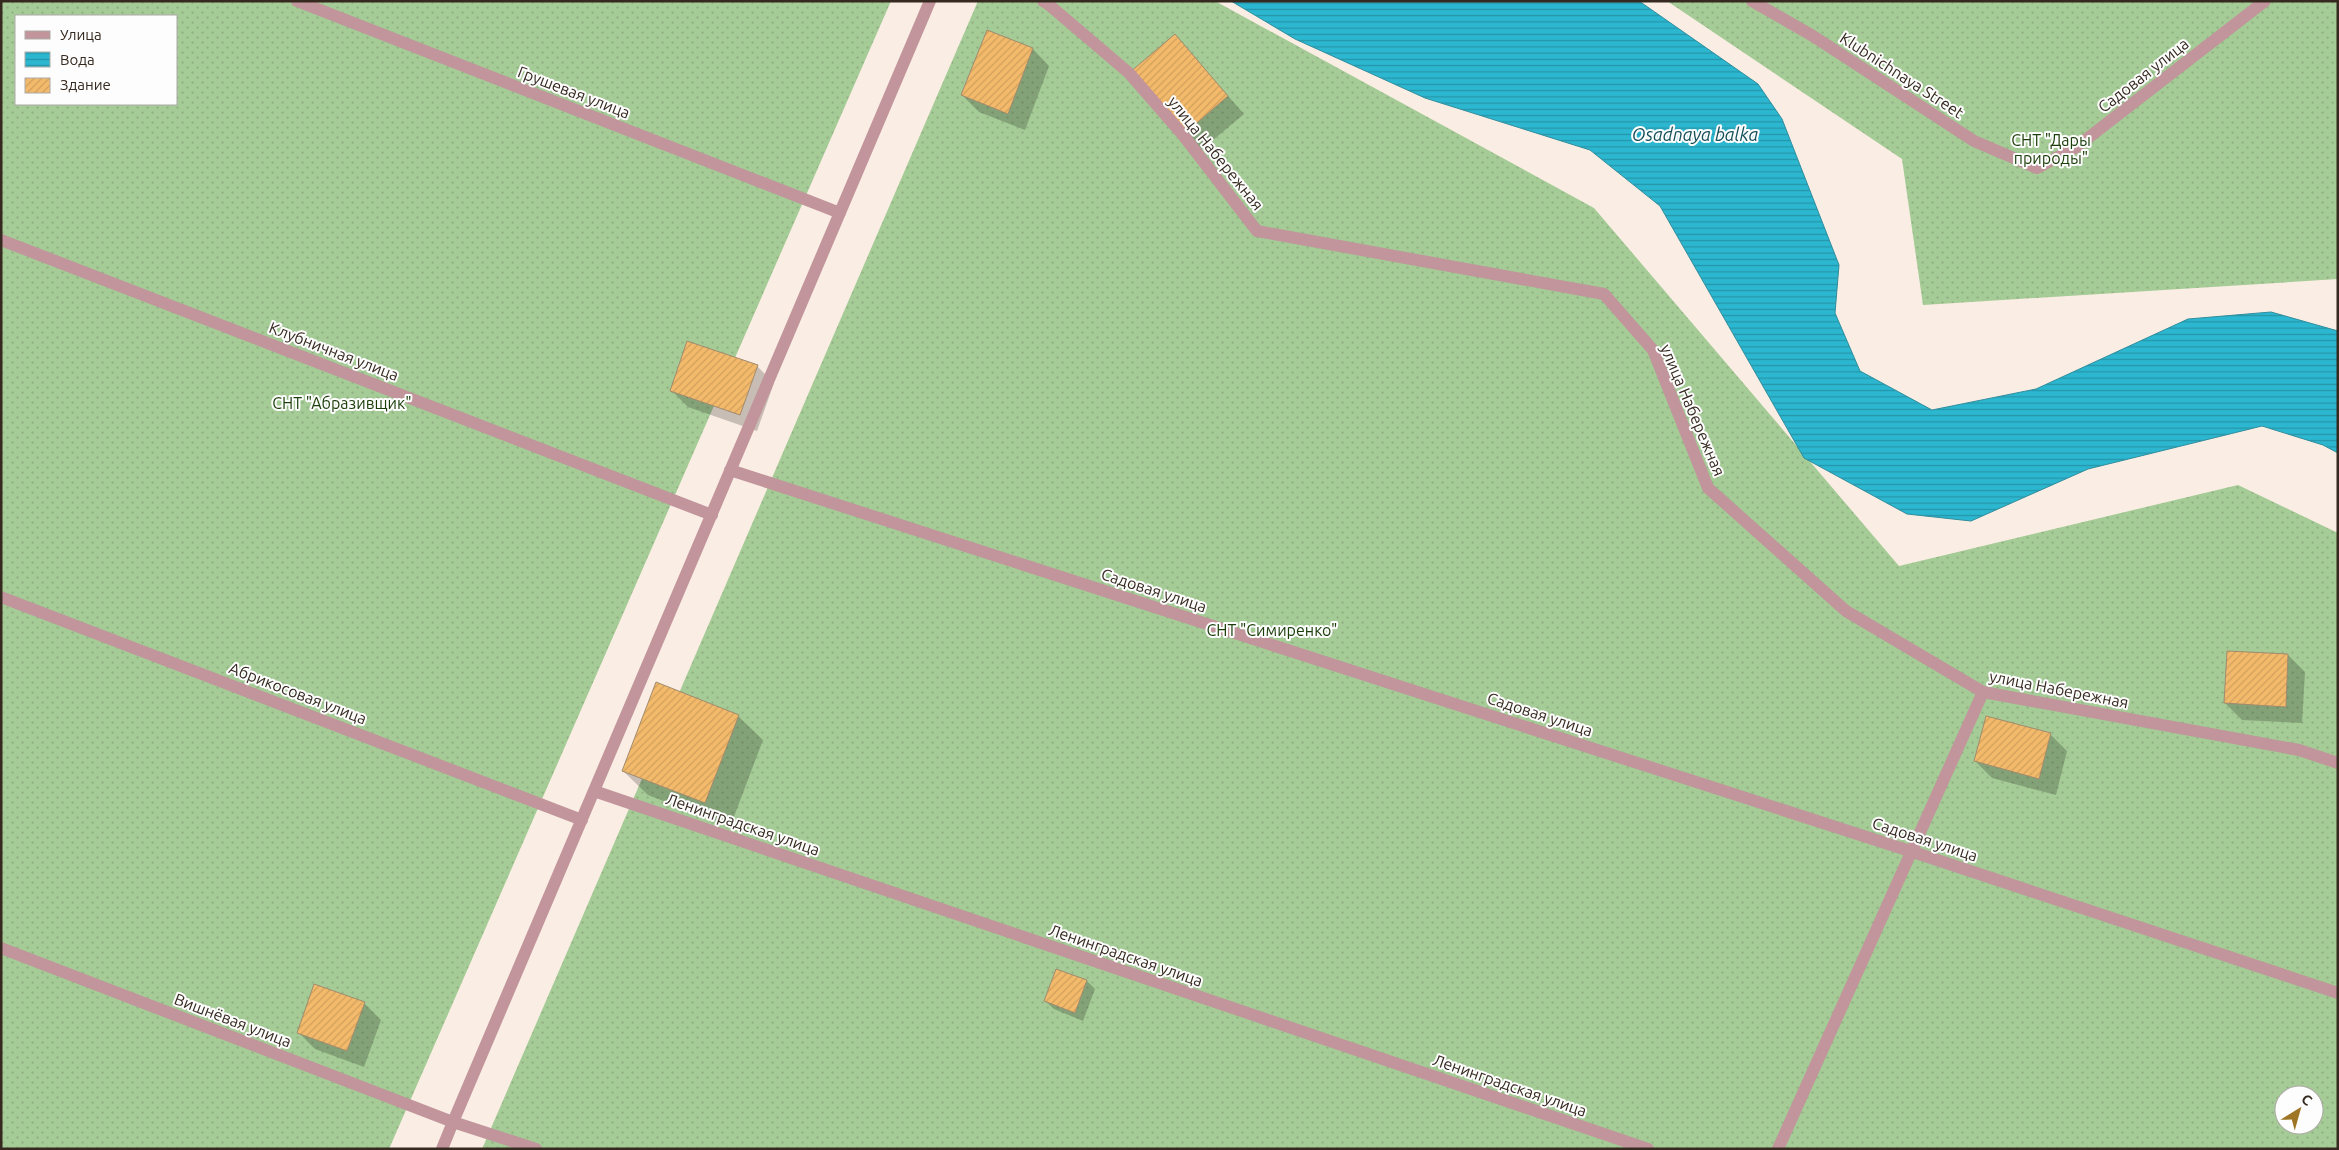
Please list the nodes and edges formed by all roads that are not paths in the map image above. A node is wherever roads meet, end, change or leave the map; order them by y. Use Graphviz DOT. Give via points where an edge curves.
graph roads {
  1 [pos="297,1"];
  2 [pos="930,1"];
  3 [pos="1043,1"];
  4 [pos="1752,1"];
  5 [pos="2265,1"];
  6 [pos="2037,168"];
  7 [pos="840,213"];
  8 [pos="1,240"];
  9 [pos="730,470"];
  10 [pos="712,515"];
  11 [pos="1,597"];
  12 [pos="1983,692"];
  13 [pos="2338,763"];
  14 [pos="594,791"];
  15 [pos="582,820"];
  16 [pos="1913,852"];
  17 [pos="1,948"];
  18 [pos="2338,993"];
  19 [pos="453,1122"];
  20 [pos="442,1149"];
  21 [pos="536,1149"];
  22 [pos="1648,1149"];
  23 [pos="1778,1149"];
  1 -- 7 [label="street, Грушевая улица"];
  2 -- 7 [label="street"];
  3 -- 12 [label="street, улица Набережная" via="1129,73 1183,135 1257,231 1604,294 1653,350 1708,488 1846,611"];
  4 -- 6 [label="street, Klubnichnaya Street" via="1813,36 1974,142"];
  5 -- 6 [label="street, Садовая улица" via="2075,148"];
  7 -- 9 [label="street"];
  8 -- 10 [label="street, Клубничная улица"];
  9 -- 10 [label="street"];
  9 -- 16 [label="street, Садовая улица"];
  10 -- 14 [label="street"];
  11 -- 15 [label="street, Абрикосовая улица"];
  12 -- 13 [label="street, улица Набережная" via="2299,750"];
  12 -- 16 [label="street"];
  14 -- 15 [label="street"];
  14 -- 22 [label="street, Ленинградская улица"];
  15 -- 19 [label="street"];
  16 -- 18 [label="street, Садовая улица"];
  16 -- 23 [label="street"];
  17 -- 19 [label="street, Вишнёвая улица"];
  19 -- 20 [label="street"];
  19 -- 21 [label="street, Вишнёвая улица"];
}
